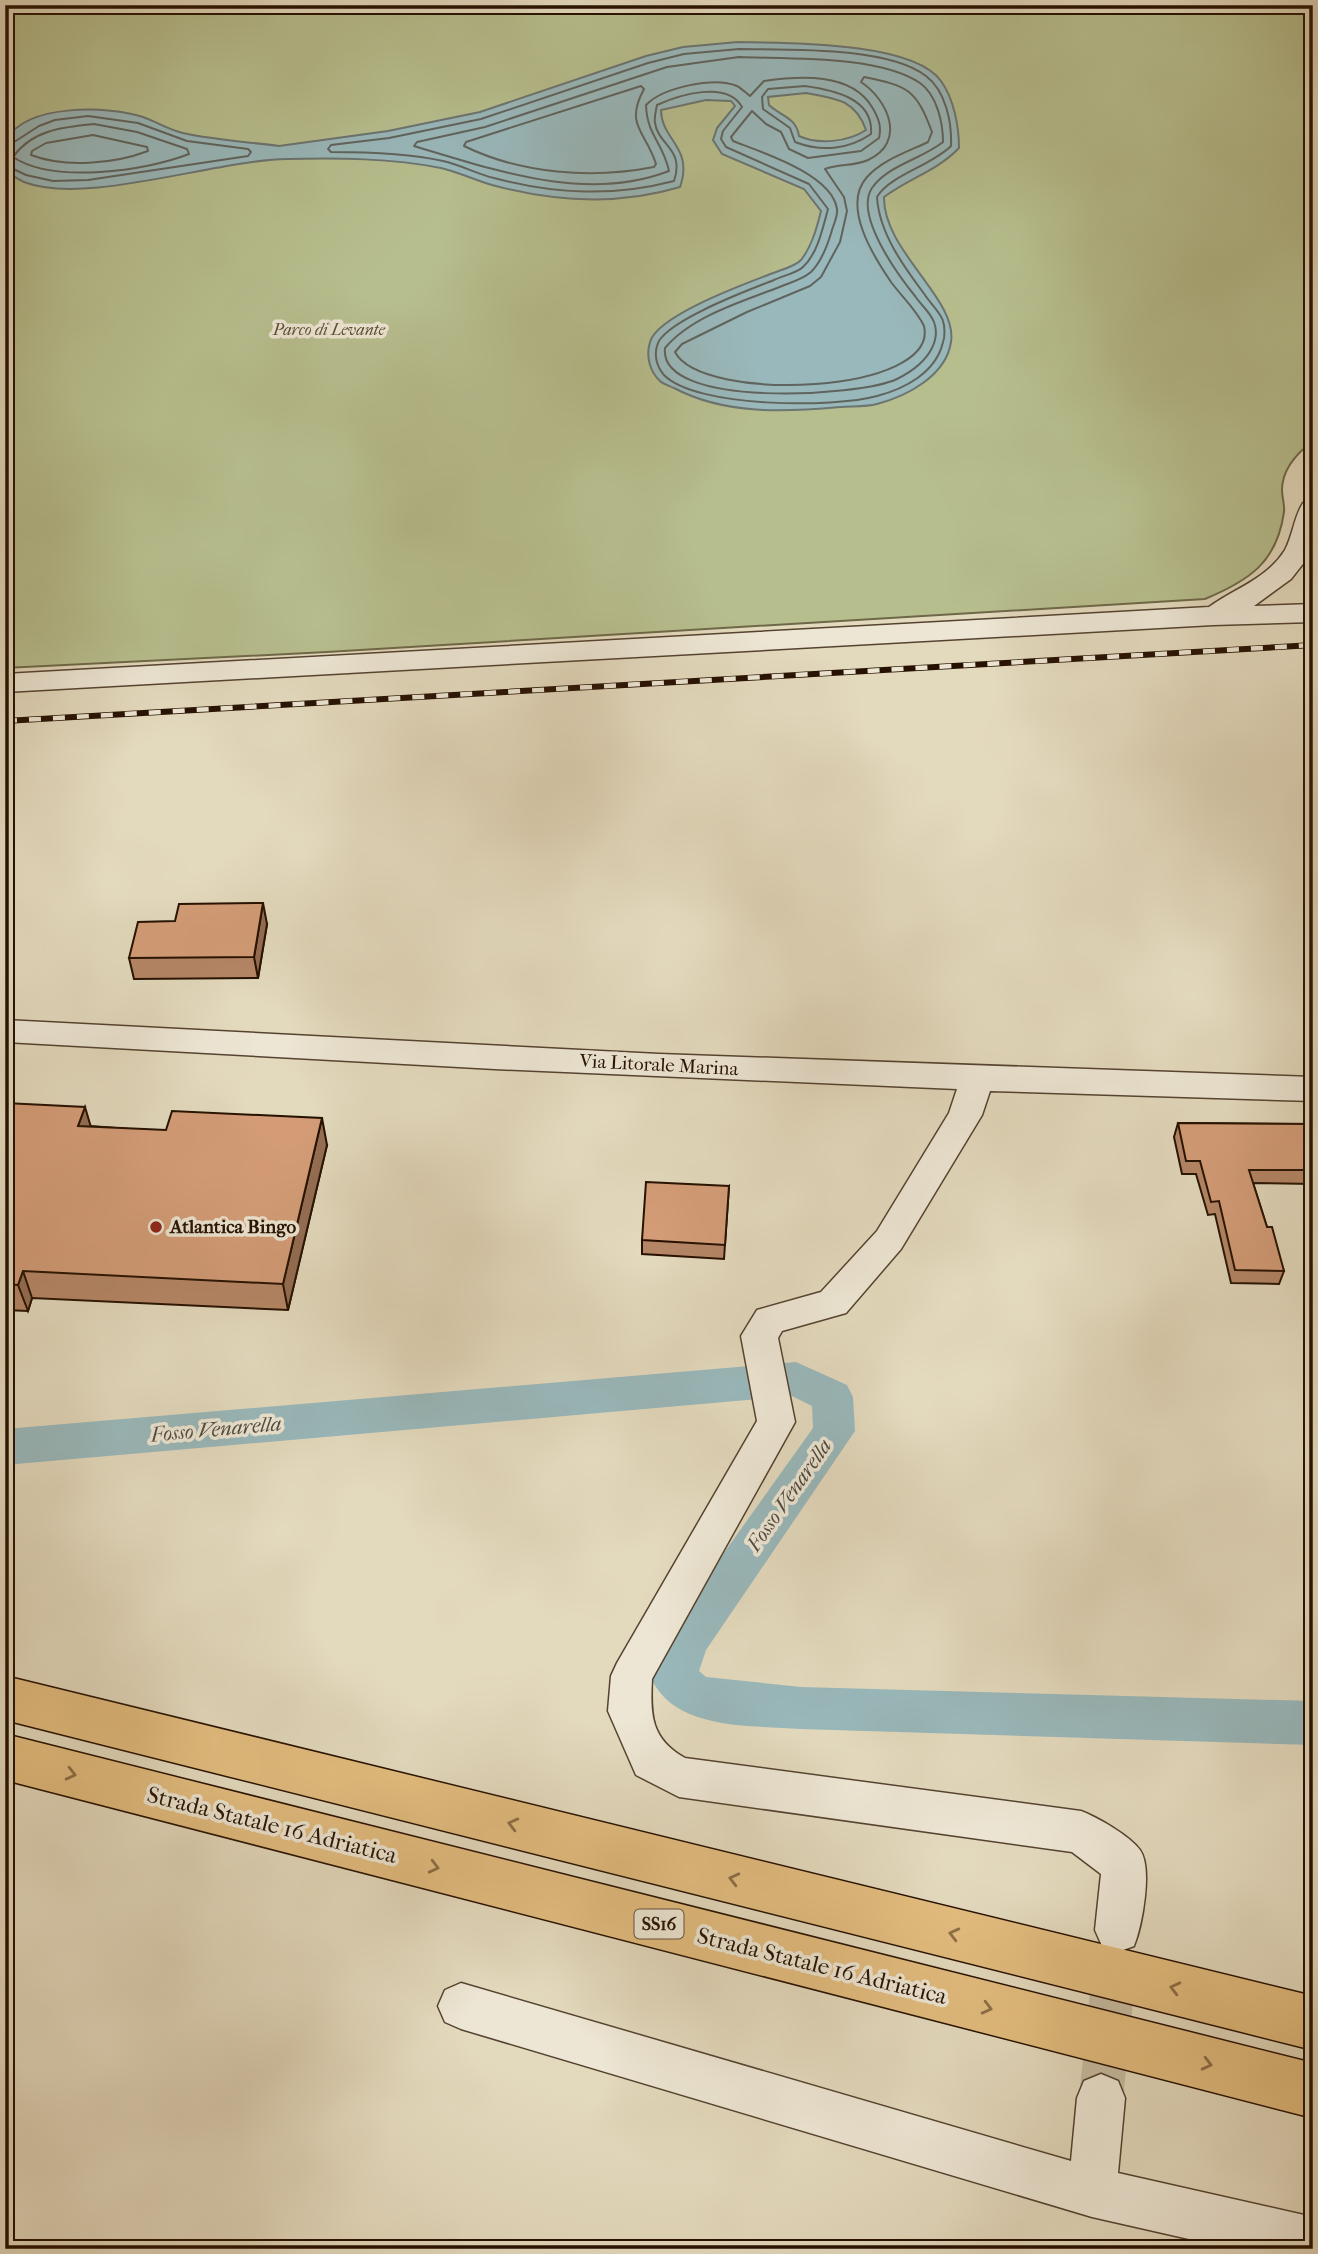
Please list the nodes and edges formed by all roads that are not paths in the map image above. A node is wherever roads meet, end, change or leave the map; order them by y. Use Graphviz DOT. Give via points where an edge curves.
graph roads {
  1 [pos="1311,524"];
  2 [pos="1283,573"];
  3 [pos="1313,602"];
  4 [pos="1313,613"];
  5 [pos="1213,616"];
  6 [pos="5,683"];
  7 [pos="5,1031"];
  8 [pos="976,1080"];
  9 [pos="1313,1089"];
  10 [pos="5,1698"];
  11 [pos="5,1757"];
  12 [pos="1118,1930"];
  13 [pos="461,2006"];
  14 [pos="1313,2023"];
  15 [pos="1313,2091"];
  16 [pos="1101,2098"];
  17 [pos="1092,2192"];
  18 [pos="1313,2242"];
  1 -- 2 [label="street"];
  2 -- 3 [label="street" via="1287,584"];
  2 -- 5 [label="street"];
  4 -- 5 [label="street"];
  5 -- 6 [label="street"];
  7 -- 8 [label="street, Via Litorale Marina"];
  8 -- 9 [label="street, Via Litorale Marina"];
  8 -- 12 [label="street" via="965,1115 889,1240 833,1303 770,1320 759,1336 776,1422 632,1676 629,1711 651,1761 679,1777 1081,1832 1124,1864"];
  14 -- 10 [label="highway, one-way"];
  11 -- 15 [label="highway, Strada Statale 16 Adriatica / SS16, one-way"];
  13 -- 17 [label="street"];
  16 -- 17 [label="street"];
  17 -- 18 [label="street"];
}
